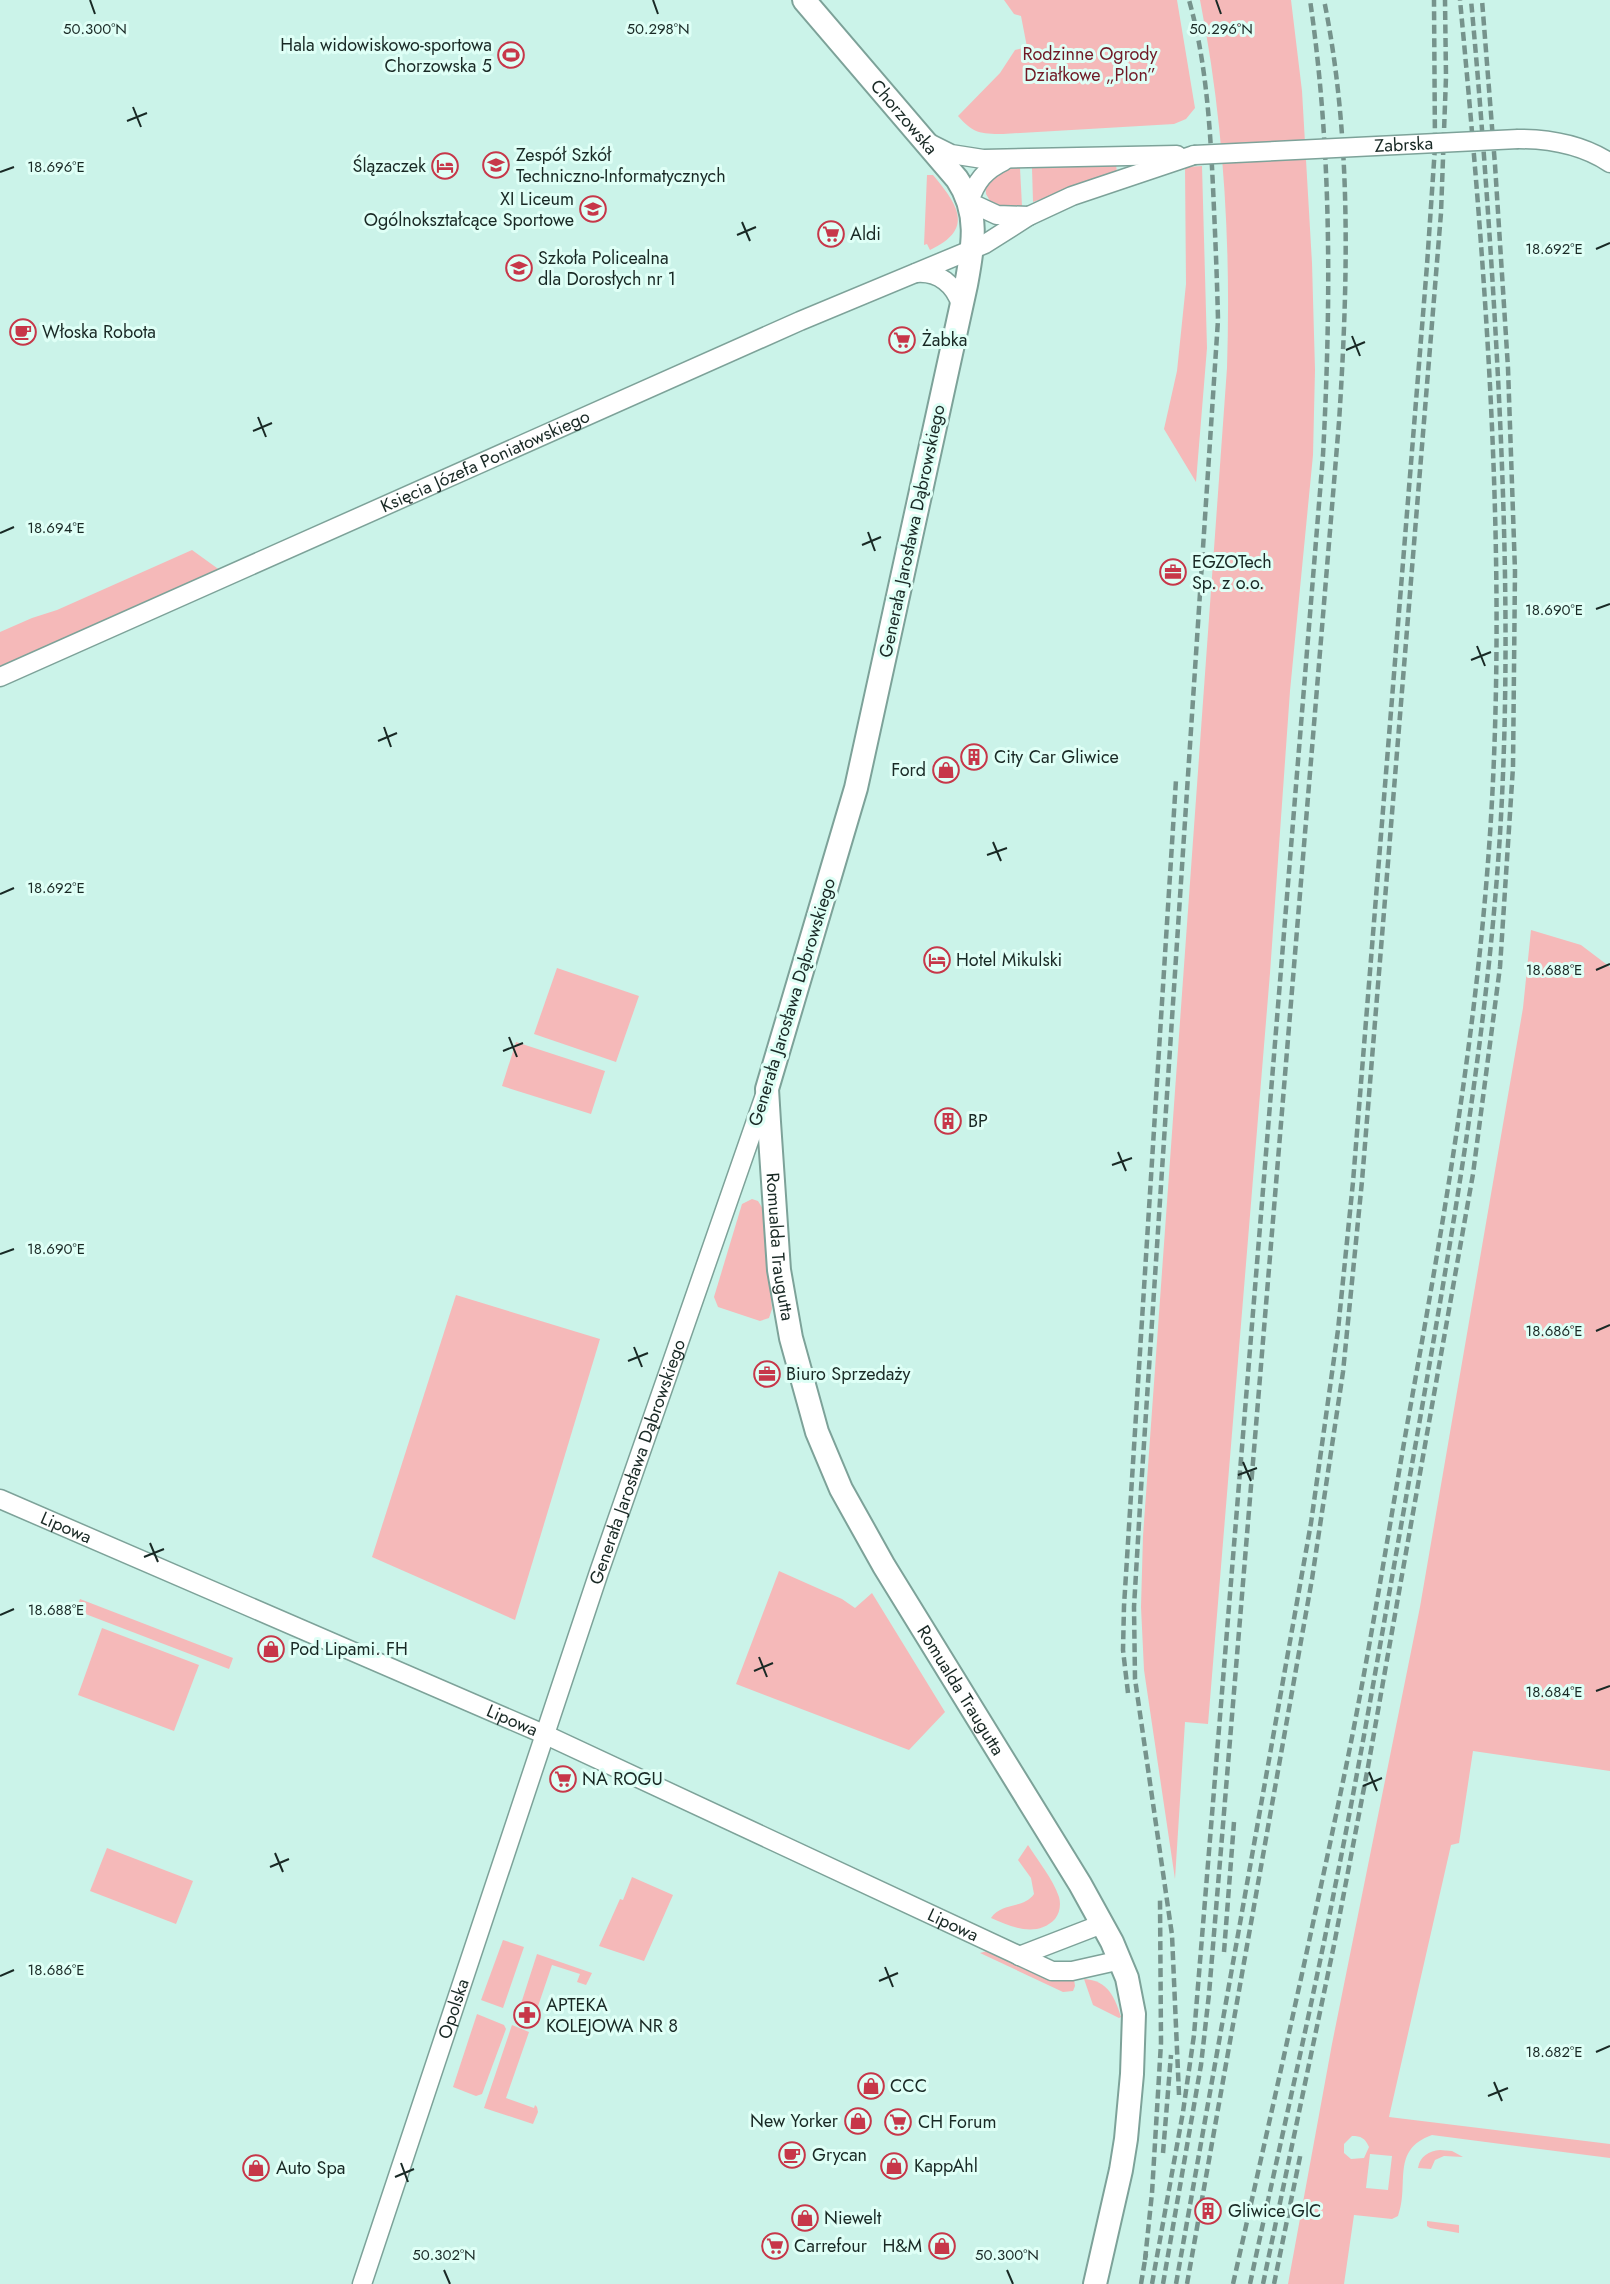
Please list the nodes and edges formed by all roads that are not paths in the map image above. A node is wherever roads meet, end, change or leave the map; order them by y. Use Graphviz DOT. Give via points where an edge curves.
graph roads {
  1 [pos="804,0"];
  2 [pos="923,139"];
  3 [pos="1194,155"];
  4 [pos="1006,160"];
  5 [pos="1610,163"];
  6 [pos="969,202"];
  7 [pos="1029,216"];
  8 [pos="972,250"];
  9 [pos="912,273"];
  10 [pos="962,306"];
  11 [pos="0,677"];
  12 [pos="767,1089"];
  13 [pos="0,1499"];
  14 [pos="546,1734"];
  15 [pos="1102,1924"];
  16 [pos="1019,1956"];
  17 [pos="1120,1960"];
  18 [pos="362,2284"];
  19 [pos="1095,2284"];
  1 -- 2 [label="main road, Chorzowska"];
  2 -- 4 [label="street, Zabrska" via="951,154"];
  2 -- 6 [label="main road, Chorzowska" via="957,179"];
  3 -- 4 [label="street, Zabrska"];
  3 -- 5 [label="street, Zabrska, bridge" via="1542,139 1591,152"];
  3 -- 7 [label="street, Zabrska" via="1072,196"];
  4 -- 6 [label="street" via="978,180"];
  6 -- 7 [label="street" via="997,215"];
  6 -- 8 [label="main road, Chorzowska" via="974,227"];
  7 -- 8 [label="street, Zabrska"];
  8 -- 9 [label="street, Księcia Józefa Poniatowskiego"];
  8 -- 10 [label="main road, Generała Jarosława Dąbrowskiego"];
  9 -- 10 [label="street" via="940,277 957,293"];
  9 -- 11 [label="street, Księcia Józefa Poniatowskiego"];
  10 -- 12 [label="main road, Generała Jarosława Dąbrowskiego" via="856,788"];
  12 -- 14 [label="street, Generała Jarosława Dąbrowskiego"];
  12 -- 15 [label="main road, Romualda Traugutta" via="779,1270 791,1338 817,1432 841,1489 884,1566"];
  13 -- 14 [label="street, Lipowa"];
  14 -- 16 [label="street, Lipowa"];
  14 -- 18 [label="street, Opolska"];
  15 -- 16 [label="street"];
  15 -- 17 [label="main road, Romualda Traugutta"];
  16 -- 17 [label="street, Lipowa" via="1052,1971 1072,1971"];
  17 -- 19 [label="main road, Romualda Traugutta" via="1134,2014 1132,2074 1121,2170"];
}
